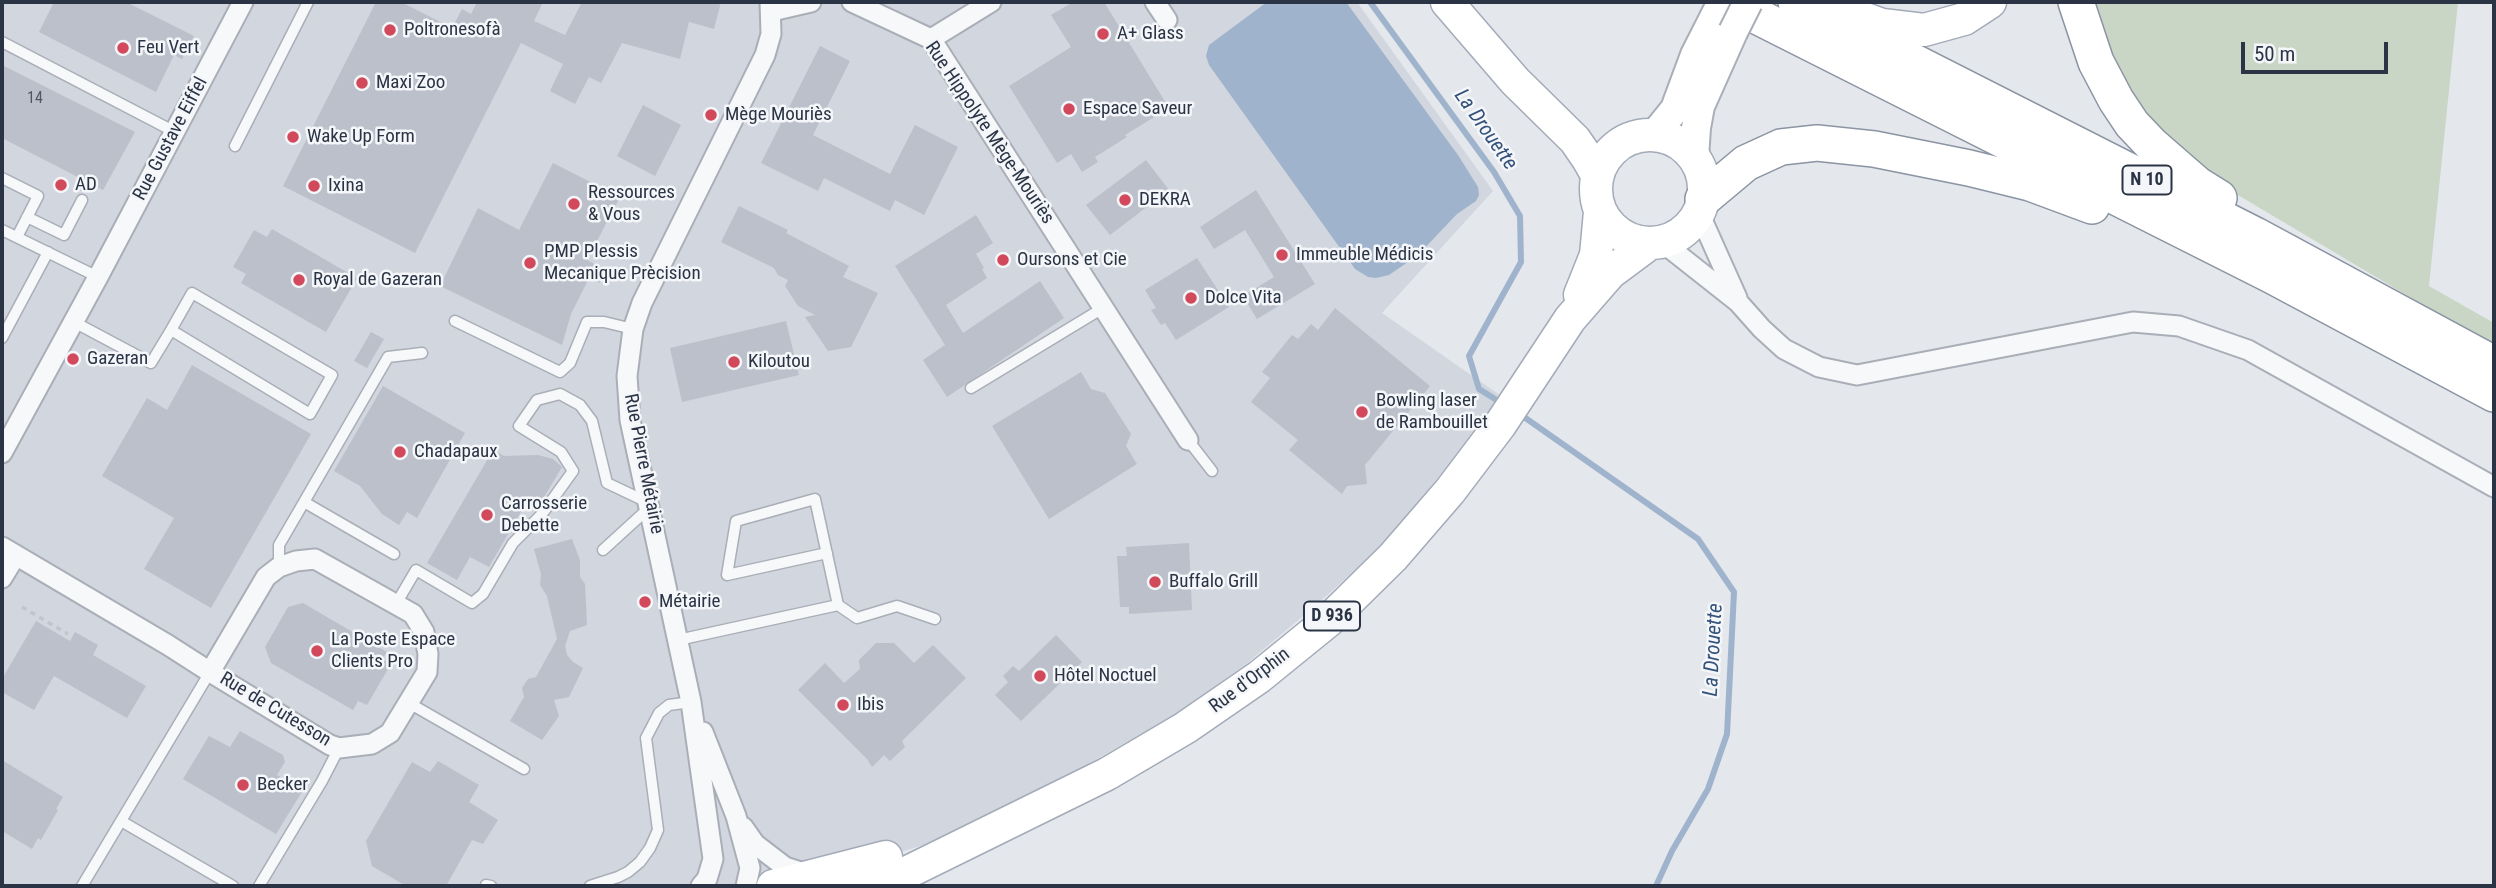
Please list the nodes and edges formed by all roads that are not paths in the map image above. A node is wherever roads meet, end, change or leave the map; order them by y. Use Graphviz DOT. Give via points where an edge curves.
graph roads {
  1 [pos="243,2"];
  2 [pos="308,2"];
  3 [pos="811,2"];
  4 [pos="852,2"];
  5 [pos="991,2"];
  6 [pos="1155,2"];
  7 [pos="1447,2"];
  8 [pos="1748,2"];
  9 [pos="1796,2"];
  10 [pos="1824,2"];
  11 [pos="1990,2"];
  12 [pos="2076,2"];
  13 [pos="771,6"];
  14 [pos="1725,13"];
  15 [pos="1167,20"];
  16 [pos="931,39"];
  17 [pos="2,42"];
  18 [pos="175,132"];
  19 [pos="1654,135"];
  20 [pos="235,146"];
  21 [pos="1695,158"];
  22 [pos="1597,175"];
  23 [pos="2,178"];
  24 [pos="82,200"];
  25 [pos="1701,206"];
  26 [pos="1600,212"];
  27 [pos="27,217"];
  28 [pos="2,230"];
  29 [pos="2255,235"];
  30 [pos="17,237"];
  31 [pos="1656,243"];
  32 [pos="48,252"];
  33 [pos="2269,274"];
  34 [pos="98,277"];
  35 [pos="1738,302"];
  36 [pos="1103,308"];
  37 [pos="1570,319"];
  38 [pos="455,321"];
  39 [pos="74,322"];
  40 [pos="633,329"];
  41 [pos="171,330"];
  42 [pos="2,338"];
  43 [pos="422,353"];
  44 [pos="2494,364"];
  45 [pos="971,388"];
  46 [pos="2494,394"];
  47 [pos="1188,440"];
  48 [pos="2,453"];
  49 [pos="1212,471"];
  50 [pos="2494,487"];
  51 [pos="304,502"];
  52 [pos="648,505"];
  53 [pos="603,550"];
  54 [pos="9,551"];
  55 [pos="827,553"];
  56 [pos="394,554"];
  57 [pos="279,567"];
  58 [pos="2,578"];
  59 [pos="396,604"];
  60 [pos="838,605"];
  61 [pos="936,619"];
  62 [pos="678,639"];
  63 [pos="211,672"];
  64 [pos="410,702"];
  65 [pos="691,702"];
  66 [pos="339,748"];
  67 [pos="524,769"];
  68 [pos="736,816"];
  69 [pos="1012,819"];
  70 [pos="121,821"];
  71 [pos="815,877"];
  72 [pos="82,886"];
  73 [pos="233,886"];
  74 [pos="259,886"];
  75 [pos="590,886"];
  76 [pos="701,886"];
  77 [pos="747,886"];
  78 [pos="773,886"];
  79 [pos="858,886"];
  1 -- 18 [label="street, Rue Gustave Eiffel"];
  2 -- 20 [label="lane"];
  3 -- 13 [label="street"];
  4 -- 16 [label="street, Rue Hippolyte Mège-Mouriès"];
  5 -- 16 [label="street"];
  6 -- 15 [label="street"];
  7 -- 22 [label="main road" via="1574,140"];
  8 -- 14 [label="main road, bridge"];
  9 -- 29 [label="highway, N 10"];
  10 -- 11 [label="main road" via="1882,25 1924,30 1964,19"];
  12 -- 29 [label="highway" via="2096,62 2132,124 2198,185 2236,210"];
  13 -- 40 [label="street, Rue Pierre Métairie" via="765,55"];
  14 -- 19 [label="main road" via="1695,55 1675,109"];
  14 -- 21 [label="main road" via="1700,106"];
  14 -- 33 [label="highway, N 10"];
  16 -- 36 [label="street, Rue Hippolyte Mège-Mouriès"];
  17 -- 18 [label="lane"];
  18 -- 34 [label="street, Rue Gustave Eiffel"];
  19 -- 21 [label="main road" via="1670,138"];
  19 -- 22 [label="main road" via="1628,139 1614,147"];
  21 -- 25 [label="main road" via="1703,177"];
  22 -- 26 [label="main road" via="1595,194"];
  23 -- 27 [label="lane" via="38,196"];
  24 -- 27 [label="lane" via="64,235"];
  25 -- 31 [label="main road" via="1682,233"];
  25 -- 33 [label="highway" via="1746,163 1781,147 1817,143 1874,149 2030,183 2119,216 2244,277"];
  25 -- 35 [label="street"];
  26 -- 31 [label="main road" via="1625,238"];
  26 -- 37 [label="main road, Rue d'Orphin / D 936" via="1597,254"];
  27 -- 30 [label="lane"];
  28 -- 30 [label="lane"];
  29 -- 44 [label="highway, N 10"];
  30 -- 32 [label="lane"];
  31 -- 35 [label="street"];
  31 -- 37 [label="main road, Rue d'Orphin / D 936" via="1610,273"];
  32 -- 34 [label="lane"];
  32 -- 42 [label="lane"];
  33 -- 46 [label="highway, N 10"];
  34 -- 39 [label="street, Rue Gustave Eiffel"];
  35 -- 50 [label="street" via="1784,349 1819,367 1857,375 2133,322 2179,326 2248,350"];
  36 -- 45 [label="lane"];
  36 -- 47 [label="street, Rue Hippolyte Mège-Mouriès"];
  37 -- 69 [label="main road, Rue d'Orphin / D 936" via="1450,491 1393,557 1328,621 1185,729 1107,774"];
  38 -- 40 [label="lane" via="560,372 570,363 587,322"];
  39 -- 41 [label="lane" via="151,363"];
  39 -- 48 [label="street, Rue Gustave Eiffel"];
  40 -- 52 [label="street, Rue Pierre Métairie" via="627,376 630,420"];
  41 -- 41 [label="lane" via="192,293 332,375 310,414"];
  43 -- 51 [label="lane" via="388,356"];
  47 -- 49 [label="lane"];
  51 -- 56 [label="lane"];
  51 -- 57 [label="lane" via="279,545"];
  52 -- 53 [label="lane"];
  52 -- 59 [label="lane" via="607,483 592,421 580,405 560,394 537,400 519,426 561,452 573,471 542,514 513,543 483,594 472,603 416,570"];
  52 -- 62 [label="street, Rue Pierre Métairie"];
  54 -- 58 [label="street"];
  54 -- 63 [label="street, Rue de Cutesson"];
  55 -- 55 [label="lane" via="815,499 736,521 727,575"];
  55 -- 60 [label="lane"];
  57 -- 59 [label="street, Rue de Cutesson" via="315,559"];
  57 -- 63 [label="street, Rue de Cutesson" via="266,577"];
  59 -- 64 [label="street, Rue de Cutesson" via="413,614 424,632 428,654 427,672"];
  60 -- 61 [label="lane" via="857,618 897,606"];
  60 -- 62 [label="lane"];
  62 -- 65 [label="street, Rue Pierre Métairie"];
  63 -- 66 [label="street, Rue de Cutesson"];
  63 -- 70 [label="lane, Rue de Cutesson"];
  64 -- 66 [label="street, Rue de Cutesson" via="390,733 372,744"];
  64 -- 67 [label="lane"];
  65 -- 68 [label="street, Rue Pierre Métairie"];
  65 -- 75 [label="lane" via="669,705 659,713 646,738 658,830 650,848 628,872"];
  65 -- 76 [label="street, Rue Pierre Métairie" via="713,859"];
  66 -- 74 [label="lane"];
  68 -- 71 [label="street, Rue Pierre Métairie" via="755,844 785,867"];
  68 -- 77 [label="street, Rue Pierre Métairie" via="750,868"];
  69 -- 71 [label="main road, Rue d'Orphin / D 936"];
  69 -- 79 [label="main road, Rue d'Orphin / D 936" via="908,872"];
  70 -- 72 [label="lane, Rue de Cutesson"];
  70 -- 73 [label="lane"];
  71 -- 78 [label="main road, Rue d'Orphin / D 936"];
}
